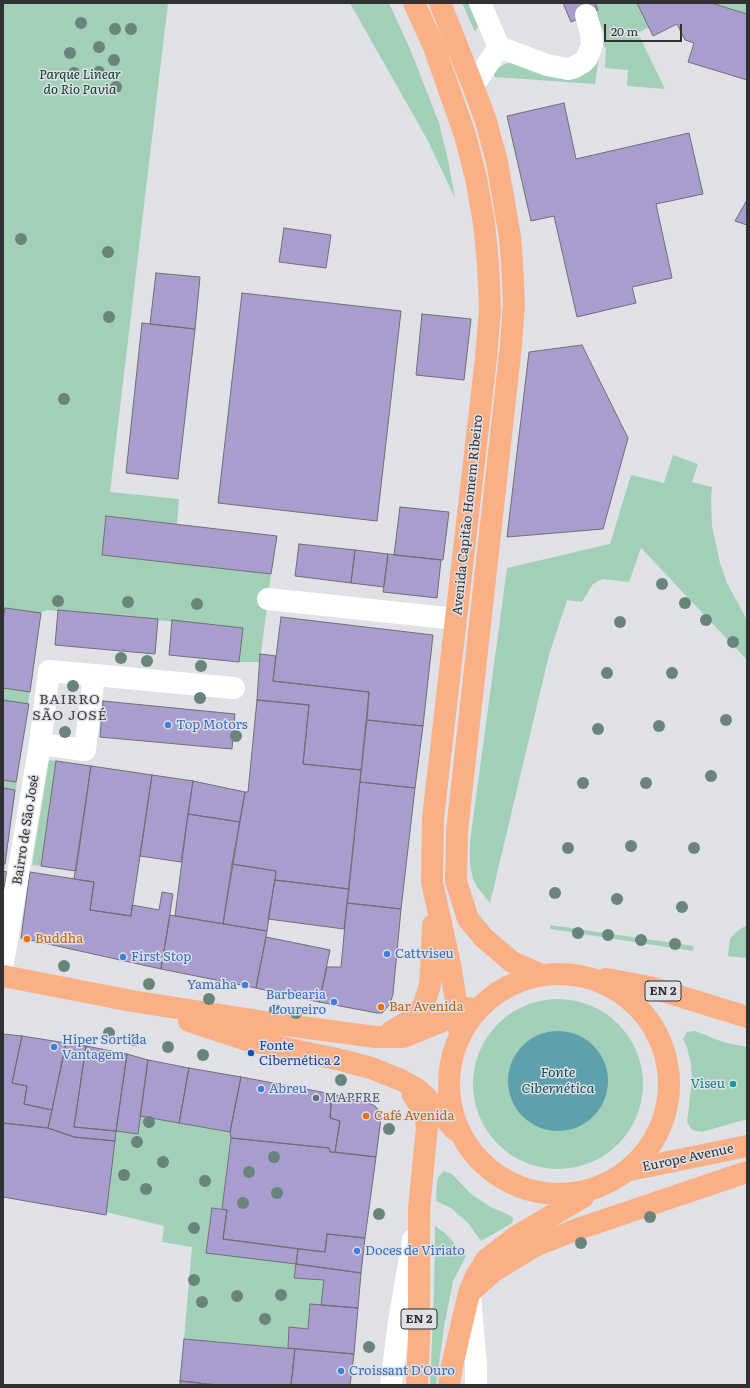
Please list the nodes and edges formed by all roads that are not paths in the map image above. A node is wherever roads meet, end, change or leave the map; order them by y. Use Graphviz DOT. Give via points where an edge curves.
graph roads {
  1 [pos="414,3"];
  2 [pos="440,3"];
  3 [pos="480,3"];
  4 [pos="586,16"];
  5 [pos="499,47"];
  6 [pos="474,86"];
  7 [pos="268,599"];
  8 [pos="456,619"];
  9 [pos="94,675"];
  10 [pos="234,688"];
  11 [pos="40,744"];
  12 [pos="432,882"];
  13 [pos="3,963"];
  14 [pos="542,975"];
  15 [pos="577,975"];
  16 [pos="3,976"];
  17 [pos="509,986"];
  18 [pos="132,1001"];
  19 [pos="458,1014"];
  20 [pos="747,1017"];
  21 [pos="460,1036"];
  22 [pos="376,1037"];
  23 [pos="401,1080"];
  24 [pos="448,1113"];
  25 [pos="747,1146"];
  26 [pos="630,1170"];
  27 [pos="747,1172"];
  28 [pos="422,1182"];
  29 [pos="597,1189"];
  30 [pos="419,1209"];
  31 [pos="469,1293"];
  32 [pos="391,1385"];
  33 [pos="417,1385"];
  34 [pos="450,1385"];
  35 [pos="476,1385"];
  1 -- 8 [label="main road, Avenida Capitão Homem Ribeiro" via="434,47 465,135 482,208 488,264 490,310 486,358"];
  2 -- 6 [label="main road, Avenida Capitão Homem Ribeiro"];
  3 -- 5 [label="street"];
  4 -- 5 [label="street" via="592,45 587,58 573,68 547,65"];
  5 -- 6 [label="street"];
  6 -- 14 [label="main road, Avenida Capitão Homem Ribeiro" via="498,162 510,237 514,303 457,831 456,881 468,919 484,938 512,962"];
  7 -- 8 [label="street"];
  8 -- 12 [label="main road, Avenida Capitão Homem Ribeiro" via="433,818"];
  9 -- 10 [label="street, Bairro de São José"];
  9 -- 11 [label="street, Bairro de São José" via="50,671"];
  9 -- 11 [label="street" via="85,750"];
  11 -- 13 [label="street, Bairro de São José"];
  12 -- 19 [label="main road, Avenida Capitão Homem Ribeiro"];
  12 -- 22 [label="main road" via="431,970 430,985 424,1004 419,1012 395,1031"];
  14 -- 15 [label="main road"];
  14 -- 17 [label="main road"];
  15 -- 20 [label="main road, EN 2" via="650,987"];
  15 -- 26 [label="main road" via="611,986 639,1008 659,1037 669,1071 668,1106 654,1142"];
  16 -- 18 [label="main road"];
  17 -- 19 [label="main road"];
  17 -- 21 [label="main road" via="480,1007"];
  18 -- 22 [label="main road"];
  18 -- 23 [label="main road" via="247,1040 348,1062"];
  19 -- 21 [label="main road, Avenida Capitão Homem Ribeiro"];
  19 -- 22 [label="main road" via="403,1037"];
  21 -- 24 [label="main road" via="449,1070"];
  23 -- 24 [label="main road"];
  23 -- 28 [label="main road, EN 2" via="425,1114 427,1127"];
  24 -- 28 [label="main road" via="436,1137"];
  24 -- 29 [label="main road" via="464,1143 490,1171 522,1189 560,1196"];
  25 -- 26 [label="main road, Europe Avenue"];
  26 -- 29 [label="main road"];
  27 -- 31 [label="main road" via="537,1245 495,1270"];
  28 -- 30 [label="main road, EN 2"];
  29 -- 31 [label="main road" via="500,1248 486,1260"];
  30 -- 32 [label="street" via="399,1321"];
  30 -- 33 [label="main road, EN 2"];
  31 -- 34 [label="main road"];
  31 -- 35 [label="street"];
}
